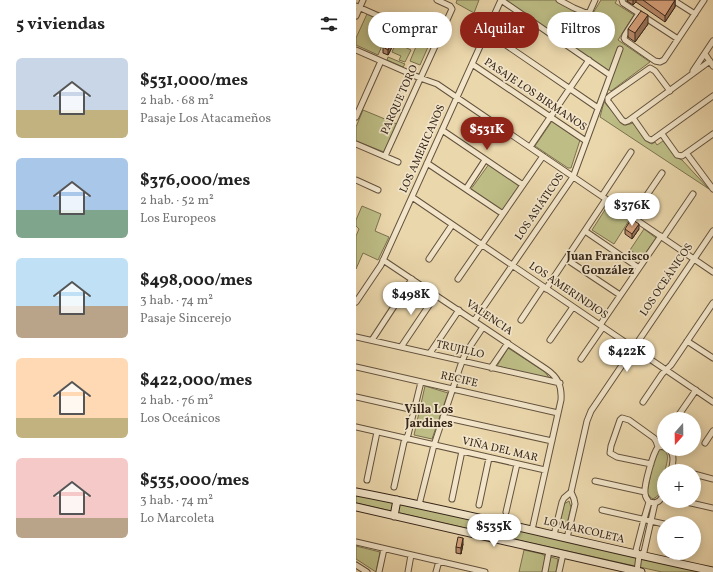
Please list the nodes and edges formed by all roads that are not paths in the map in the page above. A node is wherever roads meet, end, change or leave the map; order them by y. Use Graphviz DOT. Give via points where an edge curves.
graph roads {
  1 [pos="363,0"];
  2 [pos="437,0"];
  3 [pos="501,0"];
  4 [pos="559,0"];
  5 [pos="595,0"];
  6 [pos="622,0"];
  7 [pos="674,0"];
  8 [pos="704,0"];
  9 [pos="358,6"];
  10 [pos="371,12"];
  11 [pos="450,12"];
  12 [pos="496,12"];
  13 [pos="639,14"];
  14 [pos="695,14"];
  15 [pos="356,16"];
  16 [pos="678,39"];
  17 [pos="713,41"];
  18 [pos="434,48"];
  19 [pos="480,48"];
  20 [pos="510,48"];
  21 [pos="620,49"];
  22 [pos="356,50"];
  23 [pos="705,54"];
  24 [pos="589,60"];
  25 [pos="381,61"];
  26 [pos="711,63"];
  27 [pos="472,64"];
  28 [pos="610,75"];
  29 [pos="691,75"];
  30 [pos="420,78"];
  31 [pos="570,89"];
  32 [pos="670,91"];
  33 [pos="713,96"];
  34 [pos="457,98"];
  35 [pos="598,108"];
  36 [pos="356,117"];
  37 [pos="550,117"];
  38 [pos="633,118"];
  39 [pos="442,130"];
  40 [pos="662,134"];
  41 [pos="713,134"];
  42 [pos="586,141"];
  43 [pos="356,144"];
  44 [pos="530,147"];
  45 [pos="631,152"];
  46 [pos="687,154"];
  47 [pos="385,156"];
  48 [pos="543,156"];
  49 [pos="485,160"];
  50 [pos="398,162"];
  51 [pos="427,163"];
  52 [pos="662,173"];
  53 [pos="573,177"];
  54 [pos="356,180"];
  55 [pos="523,185"];
  56 [pos="466,189"];
  57 [pos="713,189"];
  58 [pos="378,190"];
  59 [pos="693,194"];
  60 [pos="412,197"];
  61 [pos="604,198"];
  62 [pos="503,214"];
  63 [pos="632,217"];
  64 [pos="452,225"];
  65 [pos="713,230"];
  66 [pos="585,231"];
  67 [pos="662,237"];
  68 [pos="482,245"];
  69 [pos="429,259"];
  70 [pos="566,259"];
  71 [pos="694,259"];
  72 [pos="383,260"];
  73 [pos="512,266"];
  74 [pos="639,268"];
  75 [pos="713,272"];
  76 [pos="412,279"];
  77 [pos="458,279"];
  78 [pos="545,288"];
  79 [pos="436,295"];
  80 [pos="620,295"];
  81 [pos="356,302"];
  82 [pos="713,303"];
  83 [pos="572,307"];
  84 [pos="458,310"];
  85 [pos="707,311"];
  86 [pos="713,315"];
  87 [pos="521,320"];
  88 [pos="474,321"];
  89 [pos="601,326"];
  90 [pos="484,327"];
  91 [pos="356,337"];
  92 [pos="372,340"];
  93 [pos="550,340"];
  94 [pos="687,340"];
  95 [pos="508,343"];
  96 [pos="401,347"];
  97 [pos="634,348"];
  98 [pos="430,354"];
  99 [pos="713,358"];
  100 [pos="581,359"];
  101 [pos="462,361"];
  102 [pos="356,367"];
  103 [pos="491,368"];
  104 [pos="666,370"];
  105 [pos="420,382"];
  106 [pos="560,383"];
  107 [pos="452,389"];
  108 [pos="696,390"];
  109 [pos="356,397"];
  110 [pos="643,402"];
  111 [pos="713,402"];
  112 [pos="414,410"];
  113 [pos="681,412"];
  114 [pos="558,413"];
  115 [pos="443,417"];
  116 [pos="356,427"];
  117 [pos="713,431"];
  118 [pos="377,432"];
  119 [pos="406,438"];
  120 [pos="552,441"];
  121 [pos="657,442"];
  122 [pos="705,443"];
  123 [pos="434,445"];
  124 [pos="657,450"];
  125 [pos="462,451"];
  126 [pos="489,458"];
  127 [pos="517,464"];
  128 [pos="651,464"];
  129 [pos="545,470"];
  130 [pos="701,476"];
  131 [pos="713,479"];
  132 [pos="367,480"];
  133 [pos="595,481"];
  134 [pos="394,487"];
  135 [pos="356,492"];
  136 [pos="571,492"];
  137 [pos="645,492"];
  138 [pos="452,499"];
  139 [pos="397,500"];
  140 [pos="649,502"];
  141 [pos="655,503"];
  142 [pos="419,505"];
  143 [pos="479,505"];
  144 [pos="701,505"];
  145 [pos="356,507"];
  146 [pos="713,508"];
  147 [pos="602,510"];
  148 [pos="506,512"];
  149 [pos="394,516"];
  150 [pos="644,519"];
  151 [pos="651,521"];
  152 [pos="657,522"];
  153 [pos="532,530"];
  154 [pos="554,535"];
  155 [pos="567,538"];
  156 [pos="356,542"];
  157 [pos="384,549"];
  158 [pos="549,551"];
  159 [pos="563,554"];
  160 [pos="411,555"];
  161 [pos="640,556"];
  162 [pos="439,561"];
  163 [pos="356,565"];
  164 [pos="466,570"];
  165 [pos="639,571"];
  166 [pos="713,571"];
  167 [pos="367,572"];
  168 [pos="379,572"];
  169 [pos="408,572"];
  170 [pos="436,572"];
  171 [pos="485,572"];
  172 [pos="545,572"];
  173 [pos="559,572"];
  1 -- 9 [label="street"];
  2 -- 11 [label="street, PARQUE TORO" via="452,7"];
  3 -- 12 [label="street, LOS AMERICANOS"];
  3 -- 24 [label="street"];
  4 -- 5 [label="street" via="586,13 590,11"];
  6 -- 13 [label="street"];
  7 -- 14 [label="street"];
  8 -- 14 [label="street"];
  9 -- 10 [label="street"];
  9 -- 15 [label="street"];
  13 -- 16 [label="street"];
  13 -- 16 [label="street" via="624,38 655,61 663,61"];
  14 -- 16 [label="street"];
  17 -- 23 [label="street"];
  18 -- 30 [label="street, PARQUE TORO"];
  19 -- 27 [label="street, LOS AMERICANOS"];
  20 -- 31 [label="street"];
  21 -- 28 [label="street, LOS ASIÁTICOS"];
  22 -- 25 [label="street"];
  23 -- 26 [label="street"];
  23 -- 29 [label="street"];
  24 -- 28 [label="street"];
  24 -- 31 [label="street"];
  25 -- 30 [label="street"];
  25 -- 36 [label="street"];
  26 -- 29 [label="street"];
  27 -- 34 [label="street, LOS AMERICANOS"];
  27 -- 37 [label="street, PASAJE LOS BIRMANOS"];
  28 -- 35 [label="street, LOS ASIÁTICOS"];
  29 -- 32 [label="street"];
  30 -- 34 [label="street" via="437,84"];
  30 -- 47 [label="street, PARQUE TORO"];
  31 -- 35 [label="street"];
  31 -- 37 [label="street"];
  32 -- 38 [label="street"];
  32 -- 38 [label="street" via="655,70 650,68 609,97 609,103 622,120 627,122"];
  33 -- 40 [label="street"];
  34 -- 39 [label="street, LOS AMERICANOS"];
  34 -- 44 [label="street"];
  35 -- 42 [label="street, LOS ASIÁTICOS"];
  37 -- 42 [label="street, PASAJE LOS BIRMANOS"];
  37 -- 44 [label="street"];
  38 -- 40 [label="street" via="649,139 654,140"];
  39 -- 49 [label="street"];
  39 -- 51 [label="street, LOS AMERICANOS"];
  40 -- 46 [label="street" via="677,155"];
  41 -- 46 [label="street"];
  42 -- 53 [label="street, LOS ASIÁTICOS"];
  43 -- 47 [label="street"];
  44 -- 48 [label="street"];
  45 -- 61 [label="street"];
  46 -- 57 [label="street"];
  47 -- 50 [label="street"];
  48 -- 53 [label="street"];
  48 -- 55 [label="street"];
  49 -- 55 [label="street"];
  49 -- 56 [label="street"];
  51 -- 56 [label="street"];
  51 -- 60 [label="street, LOS AMERICANOS"];
  52 -- 63 [label="street"];
  53 -- 61 [label="street"];
  53 -- 73 [label="street, LOS ASIÁTICOS"];
  54 -- 58 [label="street"];
  55 -- 62 [label="street"];
  56 -- 62 [label="street"];
  59 -- 67 [label="street"];
  60 -- 64 [label="street, LOS AMERINDIOS"];
  60 -- 72 [label="street, LOS AMERICANOS"];
  61 -- 63 [label="street"];
  61 -- 66 [label="street"];
  62 -- 68 [label="street"];
  63 -- 67 [label="street"];
  64 -- 68 [label="street, LOS AMERINDIOS"];
  64 -- 69 [label="street"];
  65 -- 71 [label="street, LOS OCEÁNICOS"];
  66 -- 70 [label="street"];
  66 -- 74 [label="street"];
  67 -- 71 [label="street"];
  67 -- 74 [label="street"];
  68 -- 73 [label="street, LOS AMERINDIOS"];
  68 -- 77 [label="street"];
  70 -- 78 [label="street"];
  70 -- 80 [label="street"];
  71 -- 75 [label="street"];
  71 -- 97 [label="street, LOS OCEÁNICOS"];
  72 -- 76 [label="street, VALENCIA"];
  72 -- 81 [label="street, LOS AMERICANOS"];
  73 -- 78 [label="street, LOS AMERINDIOS"];
  73 -- 88 [label="street, LOS ASIÁTICOS"];
  74 -- 80 [label="street"];
  76 -- 79 [label="street, VALENCIA"];
  76 -- 92 [label="street"];
  78 -- 83 [label="street, LOS AMERINDIOS"];
  78 -- 87 [label="street"];
  79 -- 84 [label="street, VALENCIA"];
  79 -- 96 [label="street"];
  80 -- 89 [label="street"];
  82 -- 85 [label="street"];
  83 -- 89 [label="street, LOS AMERINDIOS"];
  83 -- 93 [label="street"];
  84 -- 88 [label="street, VALENCIA"];
  84 -- 98 [label="street"];
  85 -- 86 [label="street"];
  85 -- 94 [label="street"];
  88 -- 90 [label="street, VALENCIA"];
  89 -- 97 [label="street, LOS AMERINDIOS"];
  89 -- 100 [label="street"];
  90 -- 95 [label="street, VALENCIA"];
  90 -- 101 [label="street"];
  91 -- 92 [label="street, TRUJILLO"];
  92 -- 96 [label="street, TRUJILLO"];
  94 -- 99 [label="street"];
  94 -- 104 [label="street"];
  95 -- 103 [label="street"];
  95 -- 106 [label="street, VALENCIA" via="550,372"];
  96 -- 98 [label="street, TRUJILLO"];
  97 -- 104 [label="street, LOS AMERINDIOS"];
  97 -- 136 [label="street, LOS OCEÁNICOS" via="589,415"];
  98 -- 101 [label="street, TRUJILLO"];
  101 -- 103 [label="street, TRUJILLO"];
  101 -- 107 [label="street"];
  102 -- 105 [label="street, RECIFE"];
  103 -- 106 [label="street, TRUJILLO"];
  104 -- 108 [label="street, LOS AMERINDIOS"];
  104 -- 110 [label="street"];
  105 -- 107 [label="street, RECIFE"];
  105 -- 112 [label="street"];
  106 -- 114 [label="street"];
  107 -- 114 [label="street, RECIFE"];
  107 -- 115 [label="street"];
  108 -- 111 [label="street, LOS AMERINDIOS"];
  108 -- 113 [label="street"];
  109 -- 112 [label="street"];
  112 -- 119 [label="street"];
  114 -- 120 [label="street"];
  115 -- 120 [label="street"];
  115 -- 123 [label="street"];
  116 -- 118 [label="street, VIÑA DEL MAR"];
  117 -- 122 [label="street"];
  118 -- 119 [label="street, VIÑA DEL MAR"];
  118 -- 132 [label="street"];
  119 -- 123 [label="street, VIÑA DEL MAR"];
  119 -- 134 [label="street"];
  120 -- 129 [label="street"];
  121 -- 128 [label="street" via="629,420 622,418 618,423 610,453 617,457"];
  123 -- 125 [label="street, VIÑA DEL MAR"];
  123 -- 142 [label="street"];
  124 -- 128 [label="street"];
  125 -- 126 [label="street, VIÑA DEL MAR"];
  125 -- 138 [label="street"];
  126 -- 127 [label="street, VIÑA DEL MAR"];
  126 -- 143 [label="street"];
  127 -- 129 [label="street, VIÑA DEL MAR"];
  127 -- 148 [label="street"];
  128 -- 137 [label="street"];
  129 -- 153 [label="street"];
  130 -- 131 [label="street"];
  133 -- 137 [label="street"];
  135 -- 139 [label="main road, LO MARCOLETA"];
  136 -- 154 [label="street, LOS OCEÁNICOS" via="562,502"];
  136 -- 155 [label="street, LOS OCEÁNICOS" via="575,504"];
  137 -- 140 [label="street"];
  139 -- 142 [label="main road, LO MARCOLETA"];
  139 -- 149 [label="main road"];
  140 -- 141 [label="street"];
  140 -- 150 [label="street"];
  141 -- 151 [label="street"];
  142 -- 153 [label="main road, LO MARCOLETA"];
  144 -- 146 [label="street"];
  145 -- 149 [label="main road"];
  147 -- 150 [label="street"];
  149 -- 158 [label="main road"];
  150 -- 151 [label="street"];
  150 -- 161 [label="street" via="636,550"];
  151 -- 152 [label="street"];
  151 -- 161 [label="street" via="644,552"];
  153 -- 154 [label="main road, LO MARCOLETA"];
  154 -- 155 [label="main road, LO MARCOLETA"];
  155 -- 161 [label="main road, LO MARCOLETA"];
  156 -- 157 [label="street"];
  157 -- 160 [label="street"];
  157 -- 168 [label="street"];
  158 -- 159 [label="main road"];
  158 -- 172 [label="street"];
  159 -- 165 [label="main road"];
  159 -- 173 [label="street"];
  160 -- 162 [label="street"];
  160 -- 169 [label="street"];
  161 -- 165 [label="street"];
  161 -- 166 [label="main road, LO MARCOLETA"];
  162 -- 164 [label="street"];
  162 -- 170 [label="street"];
  163 -- 167 [label="street"];
  164 -- 171 [label="street"];
}
